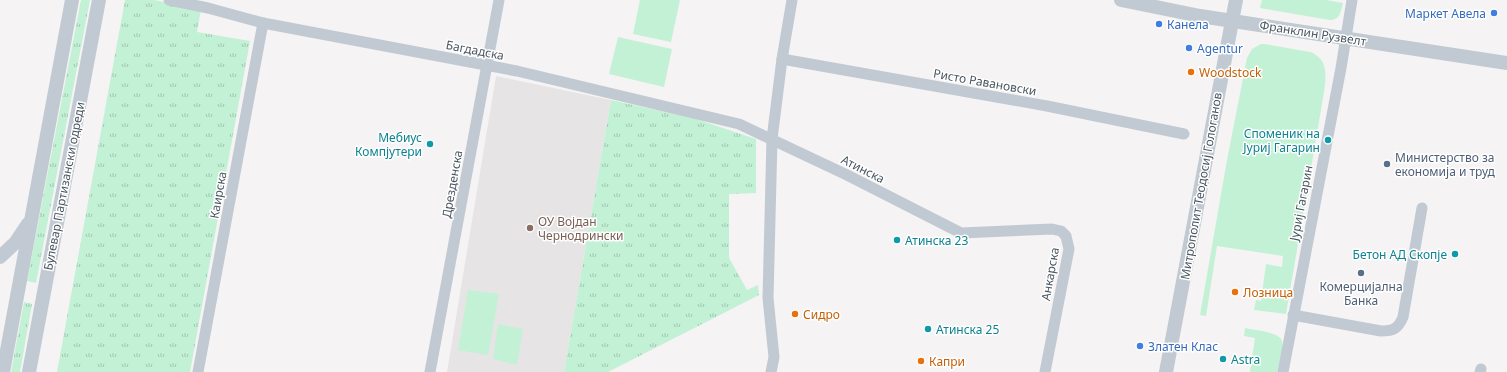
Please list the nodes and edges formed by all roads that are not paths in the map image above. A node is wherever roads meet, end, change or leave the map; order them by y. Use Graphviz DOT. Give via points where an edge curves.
graph roads {
  1 [pos="72,0"];
  2 [pos="100,0"];
  3 [pos="169,0"];
  4 [pos="499,0"];
  5 [pos="792,0"];
  6 [pos="1121,0"];
  7 [pos="1236,0"];
  8 [pos="1352,0"];
  9 [pos="1232,21"];
  10 [pos="263,23"];
  11 [pos="1346,39"];
  12 [pos="782,59"];
  13 [pos="1507,63"];
  14 [pos="486,65"];
  15 [pos="1184,134"];
  16 [pos="772,139"];
  17 [pos="1422,208"];
  18 [pos="32,218"];
  19 [pos="942,224"];
  20 [pos="0,257"];
  21 [pos="1293,315"];
  22 [pos="0,325"];
  23 [pos="8,344"];
  24 [pos="3,372"];
  25 [pos="28,372"];
  26 [pos="198,372"];
  27 [pos="430,372"];
  28 [pos="771,372"];
  29 [pos="1044,372"];
  30 [pos="1166,372"];
  31 [pos="1283,372"];
  1 -- 18 [label="street"];
  2 -- 25 [label="street, Булевар Партизански одреди"];
  3 -- 10 [label="street, Багдадска"];
  4 -- 14 [label="street, Дрезденска"];
  5 -- 12 [label="street"];
  6 -- 9 [label="street, Франклин Рузвелт"];
  7 -- 9 [label="street, Митрополит Теодосиј Гологанов"];
  8 -- 11 [label="street, Јуриј Гагарин"];
  9 -- 11 [label="street, Франклин Рузвелт"];
  9 -- 30 [label="street, Митрополит Теодосиј Гологанов"];
  10 -- 14 [label="street, Багдадска"];
  10 -- 26 [label="street, Каирска"];
  11 -- 13 [label="street, Франклин Рузвелт"];
  11 -- 21 [label="street, Јуриј Гагарин"];
  12 -- 15 [label="street, Ристо Равановски" via="1047,106"];
  12 -- 16 [label="street"];
  14 -- 16 [label="street, Багдадска" via="739,124"];
  14 -- 27 [label="street, Дрезденска"];
  16 -- 19 [label="street, Атинска"];
  16 -- 28 [label="street" via="768,298 774,357"];
  17 -- 21 [label="street" via="1404,317 1396,329 1381,331"];
  18 -- 20 [label="street" via="16,242"];
  18 -- 23 [label="street"];
  19 -- 29 [label="street, Анкарска" via="961,233 1052,229 1061,231 1066,236 1068,254"];
  21 -- 31 [label="street, Јуриј Гагарин"];
  22 -- 23 [label="street"];
  23 -- 24 [label="street"];
}
